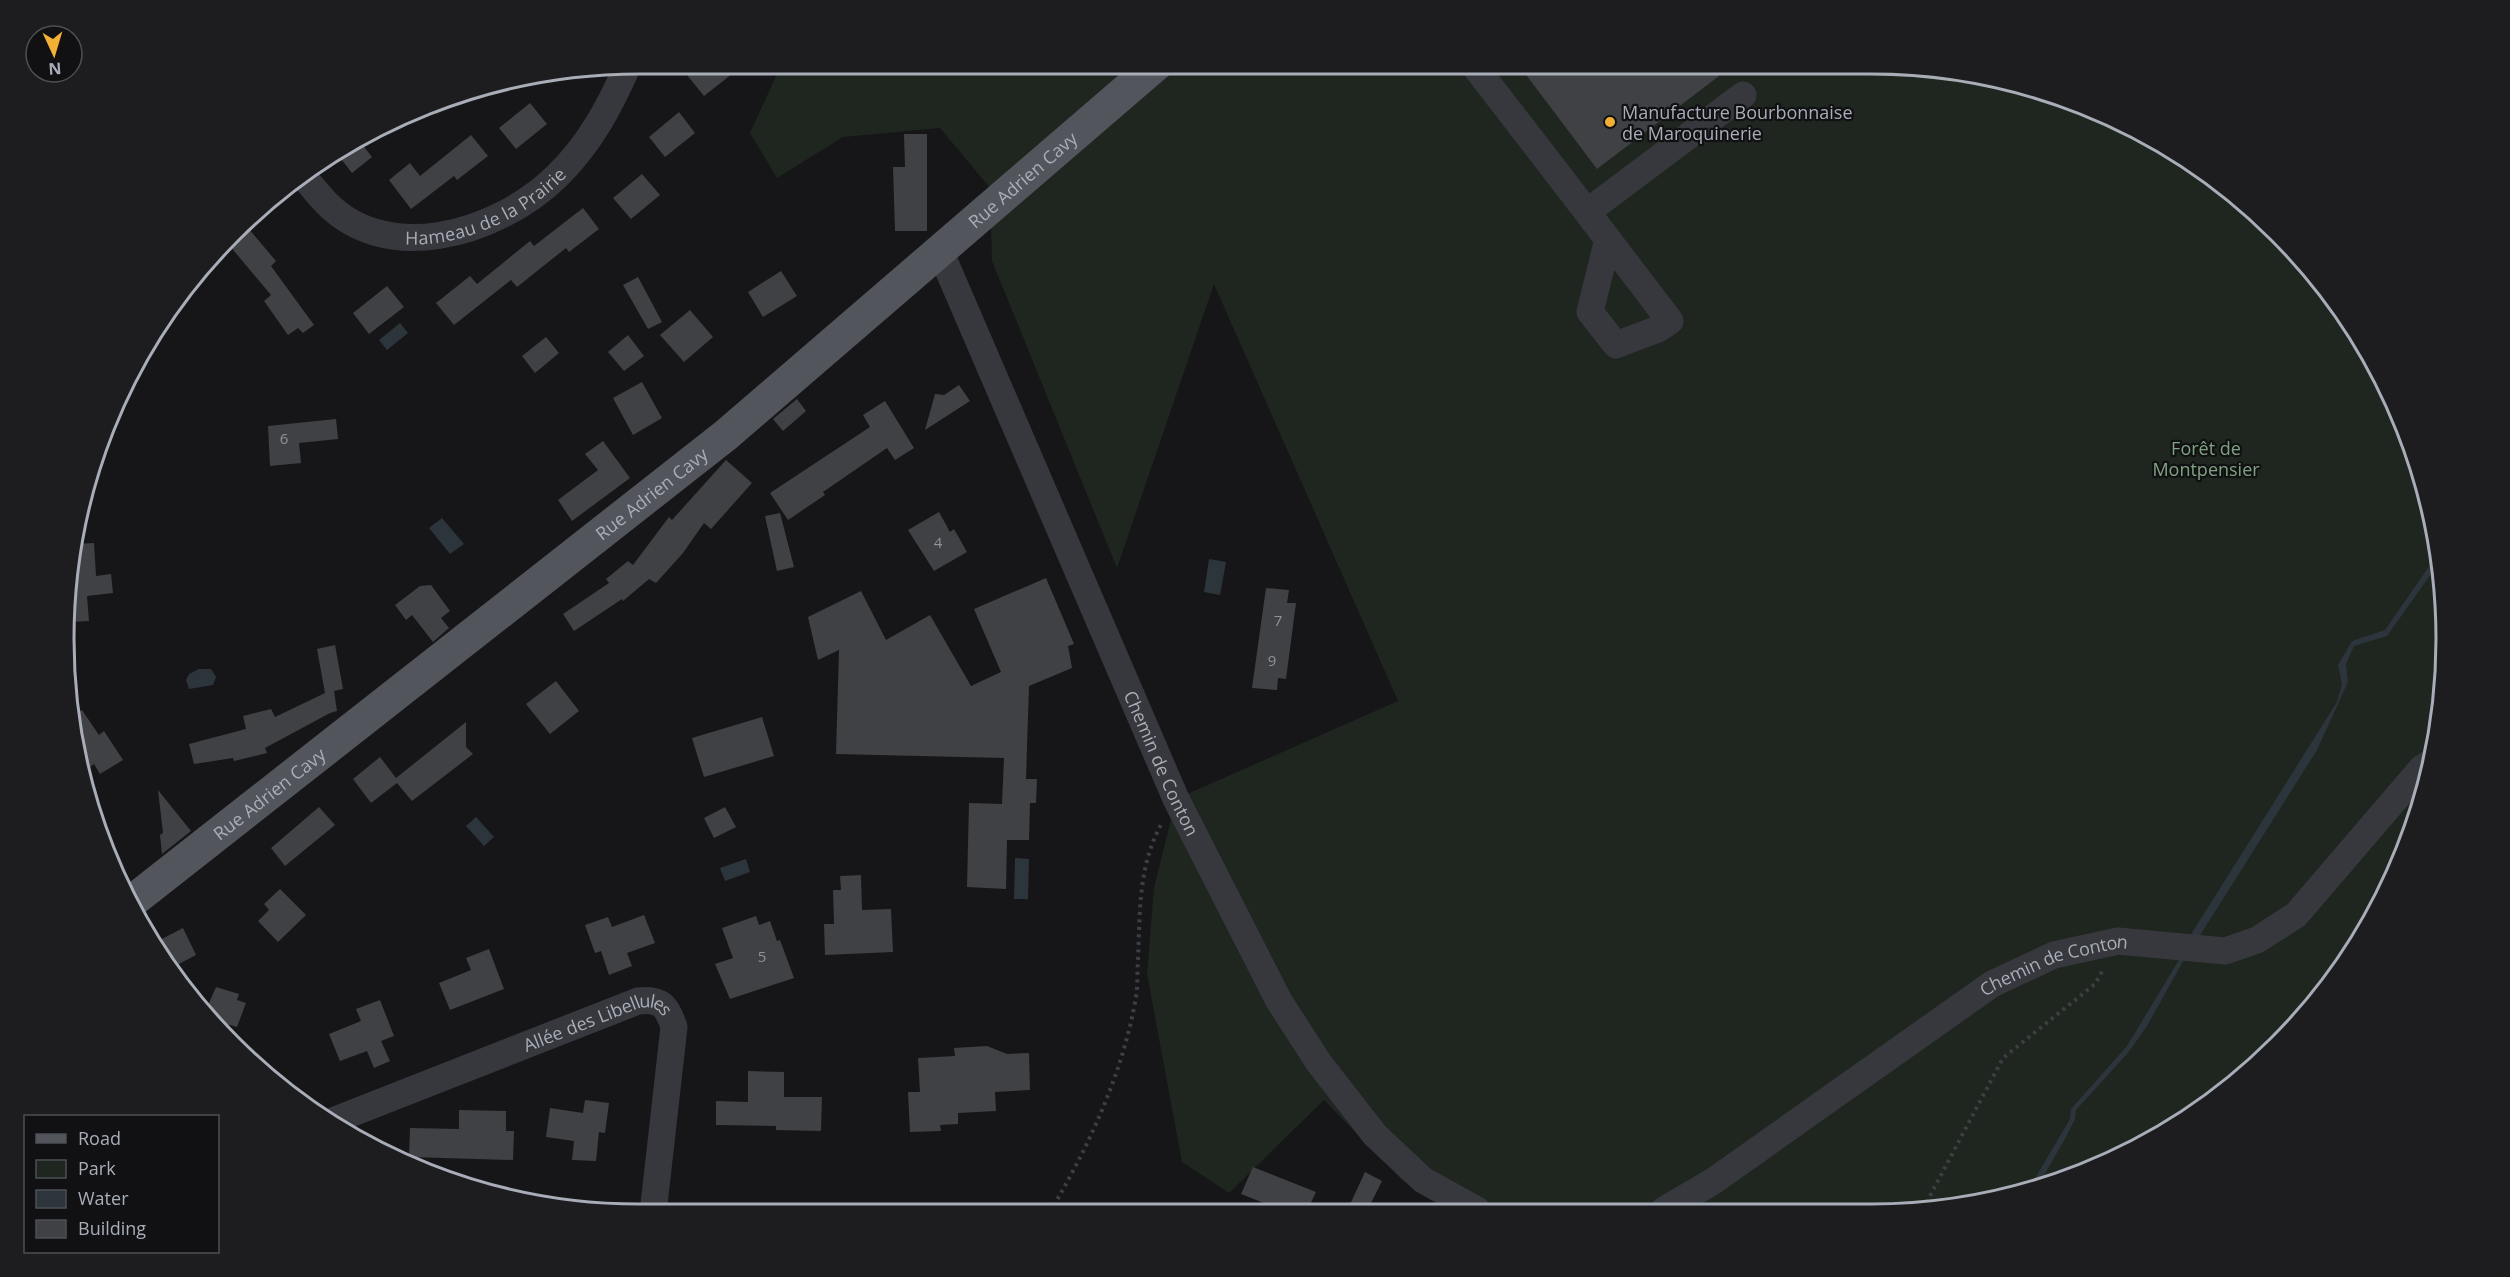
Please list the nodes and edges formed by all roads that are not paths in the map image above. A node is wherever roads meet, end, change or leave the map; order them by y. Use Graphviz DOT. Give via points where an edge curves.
graph roads {
  1 [pos="624,74"];
  2 [pos="1145,74"];
  3 [pos="1481,74"];
  4 [pos="1743,94"];
  5 [pos="308,181"];
  6 [pos="1587,212"];
  7 [pos="1608,239"];
  8 [pos="940,251"];
  9 [pos="2421,769"];
  10 [pos="137,898"];
  11 [pos="340,1118"];
  12 [pos="654,1204"];
  13 [pos="1466,1204"];
  14 [pos="1674,1204"];
  1 -- 5 [label="street, Hameau de la Prairie" via="585,146 556,177 530,199 463,230 435,237 380,235 333,211"];
  2 -- 8 [label="main road, Rue Adrien Cavy"];
  3 -- 6 [label="street"];
  4 -- 6 [label="street"];
  6 -- 7 [label="street"];
  8 -- 10 [label="main road, Rue Adrien Cavy" via="726,435"];
  8 -- 13 [label="street, Chemin de Conton" via="1176,799 1279,1001 1319,1063 1375,1135 1423,1180"];
  9 -- 14 [label="street, Chemin de Conton" via="2296,915 2257,940 2225,951 2118,941 2054,955 1992,984 1712,1182"];
  11 -- 12 [label="street, Allée des Libellules" via="638,1000 653,999 668,1009 674,1027"];
}
